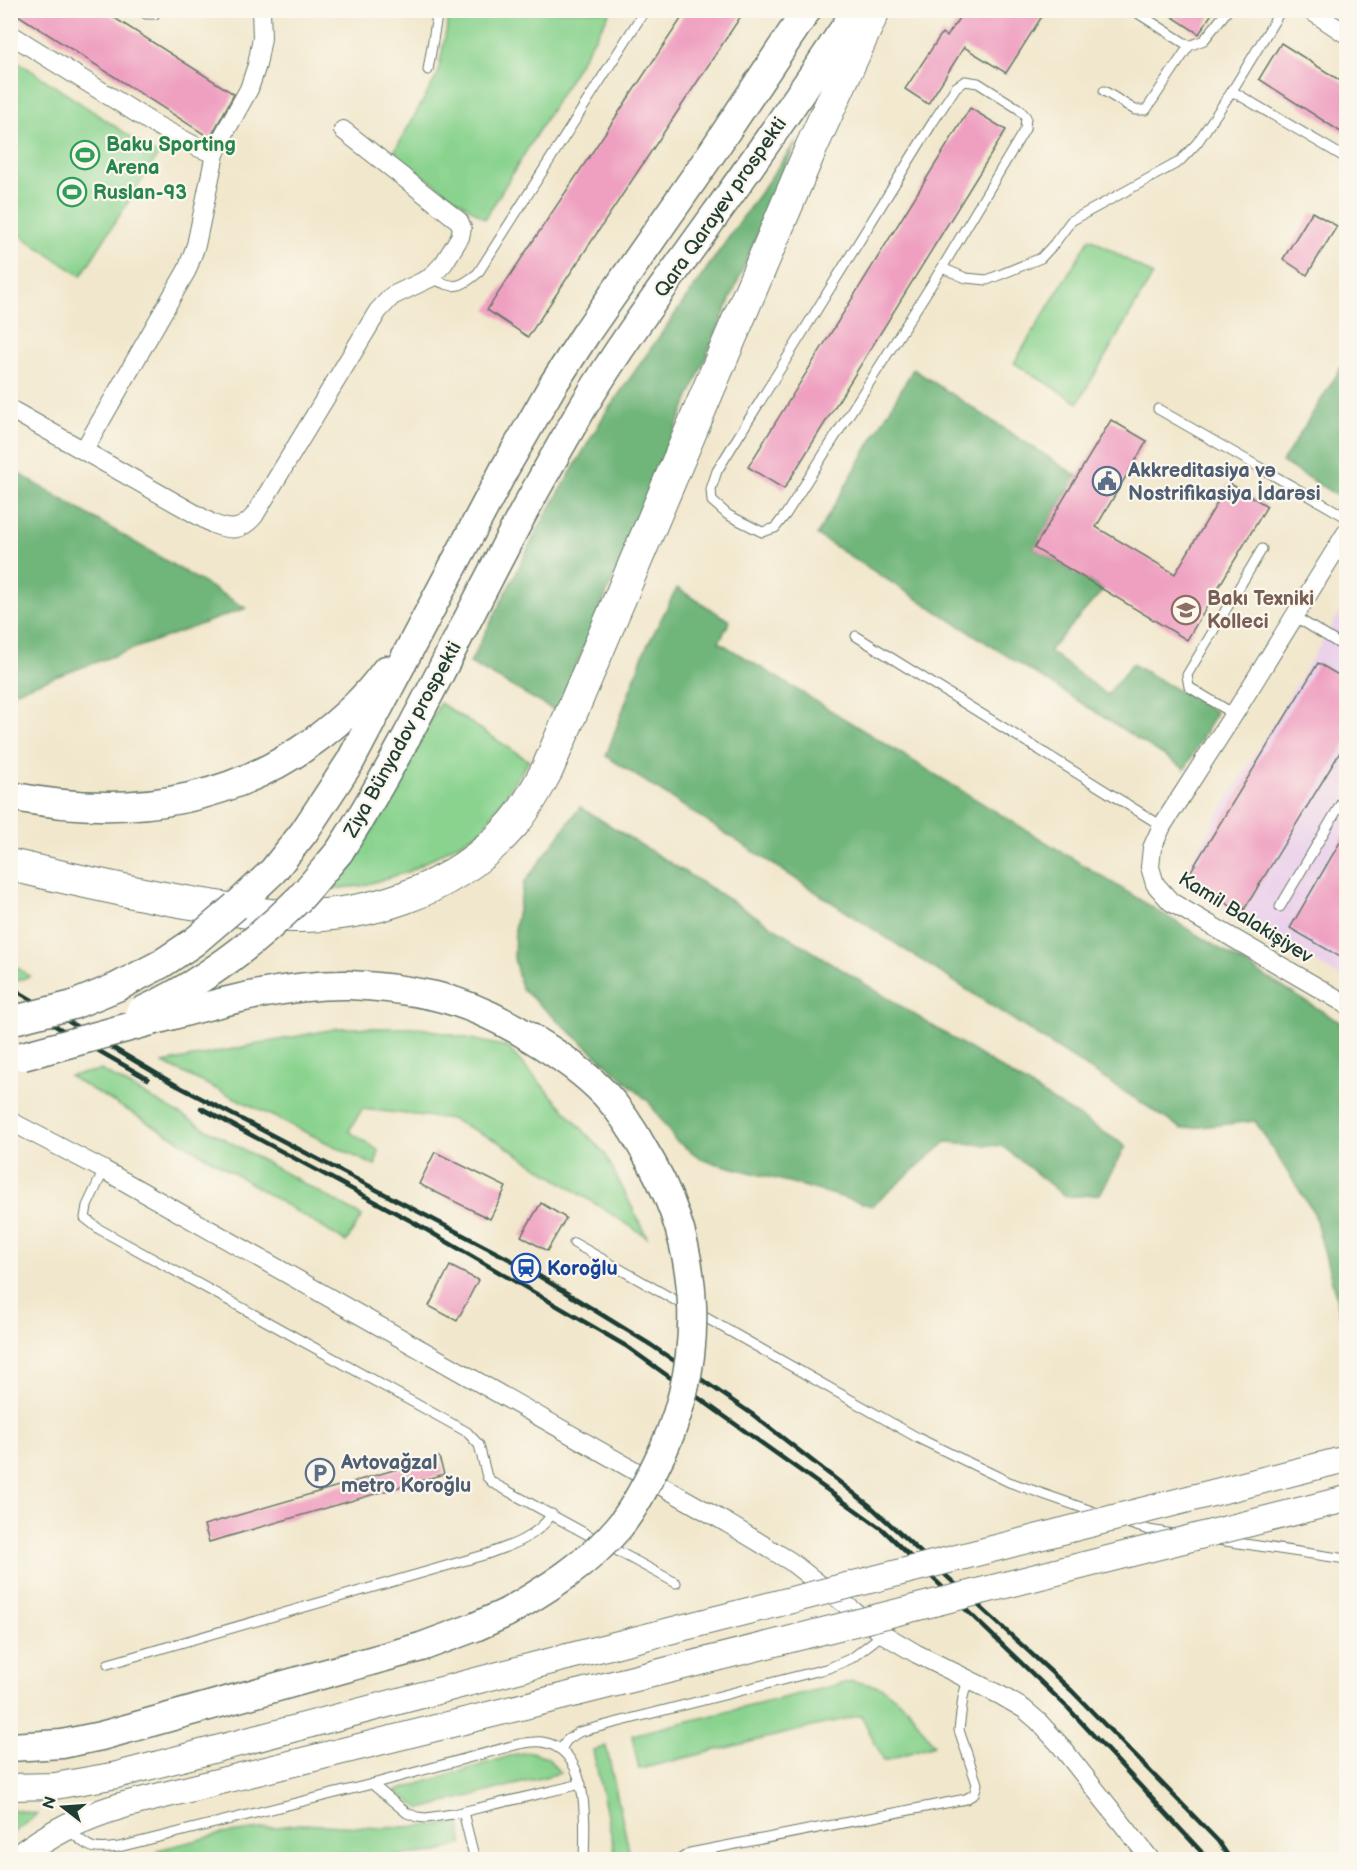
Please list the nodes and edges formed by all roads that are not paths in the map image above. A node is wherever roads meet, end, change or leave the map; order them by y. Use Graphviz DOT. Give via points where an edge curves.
graph roads {
  1 [pos="140,10"];
  2 [pos="157,10"];
  3 [pos="261,10"];
  4 [pos="438,10"];
  5 [pos="645,10"];
  6 [pos="807,10"];
  7 [pos="857,10"];
  8 [pos="874,10"];
  9 [pos="1132,10"];
  10 [pos="1228,10"];
  11 [pos="1281,10"];
  12 [pos="1310,10"];
  13 [pos="10,34"];
  14 [pos="1347,34"];
  15 [pos="1188,46"];
  16 [pos="428,70"];
  17 [pos="1104,90"];
  18 [pos="1232,91"];
  19 [pos="343,130"];
  20 [pos="215,154"];
  21 [pos="1347,158"];
  22 [pos="942,268"];
  23 [pos="430,278"];
  24 [pos="554,383"];
  25 [pos="584,405"];
  26 [pos="10,408"];
  27 [pos="1158,409"];
  28 [pos="84,450"];
  29 [pos="1347,517"];
  30 [pos="1347,533"];
  31 [pos="1262,549"];
  32 [pos="457,557"];
  33 [pos="1294,616"];
  34 [pos="856,636"];
  35 [pos="1347,648"];
  36 [pos="1234,714"];
  37 [pos="1347,795"];
  38 [pos="10,796"];
  39 [pos="1162,826"];
  40 [pos="10,865"];
  41 [pos="1280,907"];
  42 [pos="1347,1004"];
  43 [pos="10,1021"];
  44 [pos="17,1057"];
  45 [pos="10,1121"];
  46 [pos="104,1170"];
  47 [pos="574,1243"];
  48 [pos="1347,1459"];
  49 [pos="1347,1499"];
  50 [pos="552,1514"];
  51 [pos="1347,1559"];
  52 [pos="676,1583"];
  53 [pos="883,1634"];
  54 [pos="108,1664"];
  55 [pos="968,1679"];
  56 [pos="10,1747"];
  57 [pos="561,1749"];
  58 [pos="372,1784"];
  59 [pos="580,1784"];
  60 [pos="10,1787"];
  61 [pos="463,1812"];
  62 [pos="65,1826"];
  63 [pos="15,1860"];
  64 [pos="475,1860"];
  65 [pos="584,1860"];
  66 [pos="679,1860"];
  67 [pos="1151,1860"];
  1 -- 2 [label="lane" via="146,14 155,14"];
  3 -- 20 [label="street" via="262,38 257,65 249,89"];
  4 -- 16 [label="lane"];
  5 -- 23 [label="lane" via="478,273 457,287"];
  6 -- 24 [label="main road, Qara Qarayev prospekti"];
  7 -- 25 [label="main road, Qara Qarayev prospekti"];
  8 -- 40 [label="highway" via="811,148 547,770 520,814 491,846 459,872 420,893 364,910 314,916 271,915 161,898"];
  9 -- 15 [label="lane"];
  10 -- 15 [label="lane" via="1204,40"];
  11 -- 18 [label="lane"];
  12 -- 14 [label="street"];
  13 -- 20 [label="street" via="154,124"];
  15 -- 17 [label="lane" via="1146,111 1135,111"];
  18 -- 21 [label="lane"];
  18 -- 22 [label="lane" via="1197,143 1179,162 1071,221 1041,258 987,280 966,278"];
  19 -- 23 [label="street" via="459,221 460,237"];
  20 -- 28 [label="street" via="187,270"];
  22 -- 22 [label="lane" via="1025,129 1026,117 1019,109 978,83 965,81 956,87 933,122 717,471 712,501 728,515 762,532 775,528"];
  23 -- 28 [label="street" via="392,296 378,312 246,526 234,529 213,524"];
  24 -- 32 [label="main road, Ziya Bünyadov prospekti"];
  25 -- 44 [label="main road, Ziya Bünyadov prospekti, bridge" via="540,480 371,803 339,852 301,897 255,940 199,982 142,1011"];
  26 -- 28 [label="street"];
  27 -- 29 [label="lane"];
  30 -- 33 [label="street"];
  31 -- 36 [label="lane" via="1187,675 1189,687"];
  32 -- 38 [label="main road" via="410,634 354,708 297,753 256,776 179,801 131,806 72,805"];
  32 -- 43 [label="main road, Ziya Bünyadov prospekti, bridge" via="350,762 273,871 194,942 161,964 73,1005"];
  33 -- 35 [label="lane"];
  33 -- 36 [label="street"];
  34 -- 39 [label="lane"];
  36 -- 39 [label="street"];
  37 -- 41 [label="lane"];
  39 -- 42 [label="street, Kamil Balakişiyev" via="1152,848 1150,867 1155,884 1172,903"];
  44 -- 56 [label="main road, bridge" via="232,999 300,989 347,985 391,988 472,1008 551,1050 586,1076 627,1121 654,1166 680,1225 693,1316 678,1415 642,1493 591,1556 553,1586 506,1613 421,1647 100,1736 62,1744"];
  45 -- 46 [label="street"];
  46 -- 50 [label="lane" via="85,1218 467,1432 479,1445 487,1477 493,1483"];
  46 -- 53 [label="street" via="746,1534 807,1573"];
  47 -- 51 [label="lane" via="918,1438 1009,1482 1149,1530"];
  48 -- 60 [label="main road, bridge" via="117,1775 55,1786"];
  49 -- 62 [label="main road, bridge" via="124,1804"];
  50 -- 52 [label="lane"];
  50 -- 54 [label="lane" via="533,1535 483,1555"];
  53 -- 55 [label="street"];
  53 -- 57 [label="lane" via="852,1658 830,1668 579,1732"];
  55 -- 66 [label="lane" via="959,1730 977,1784 974,1794 966,1799 690,1853"];
  55 -- 67 [label="street" via="1038,1721"];
  57 -- 58 [label="lane" via="541,1742 519,1744"];
  57 -- 59 [label="lane" via="572,1762"];
  58 -- 61 [label="lane" via="417,1817"];
  58 -- 62 [label="lane" via="102,1850 88,1846"];
  59 -- 61 [label="lane"];
  59 -- 65 [label="lane"];
  61 -- 64 [label="lane"];
  62 -- 63 [label="main road"];
}
